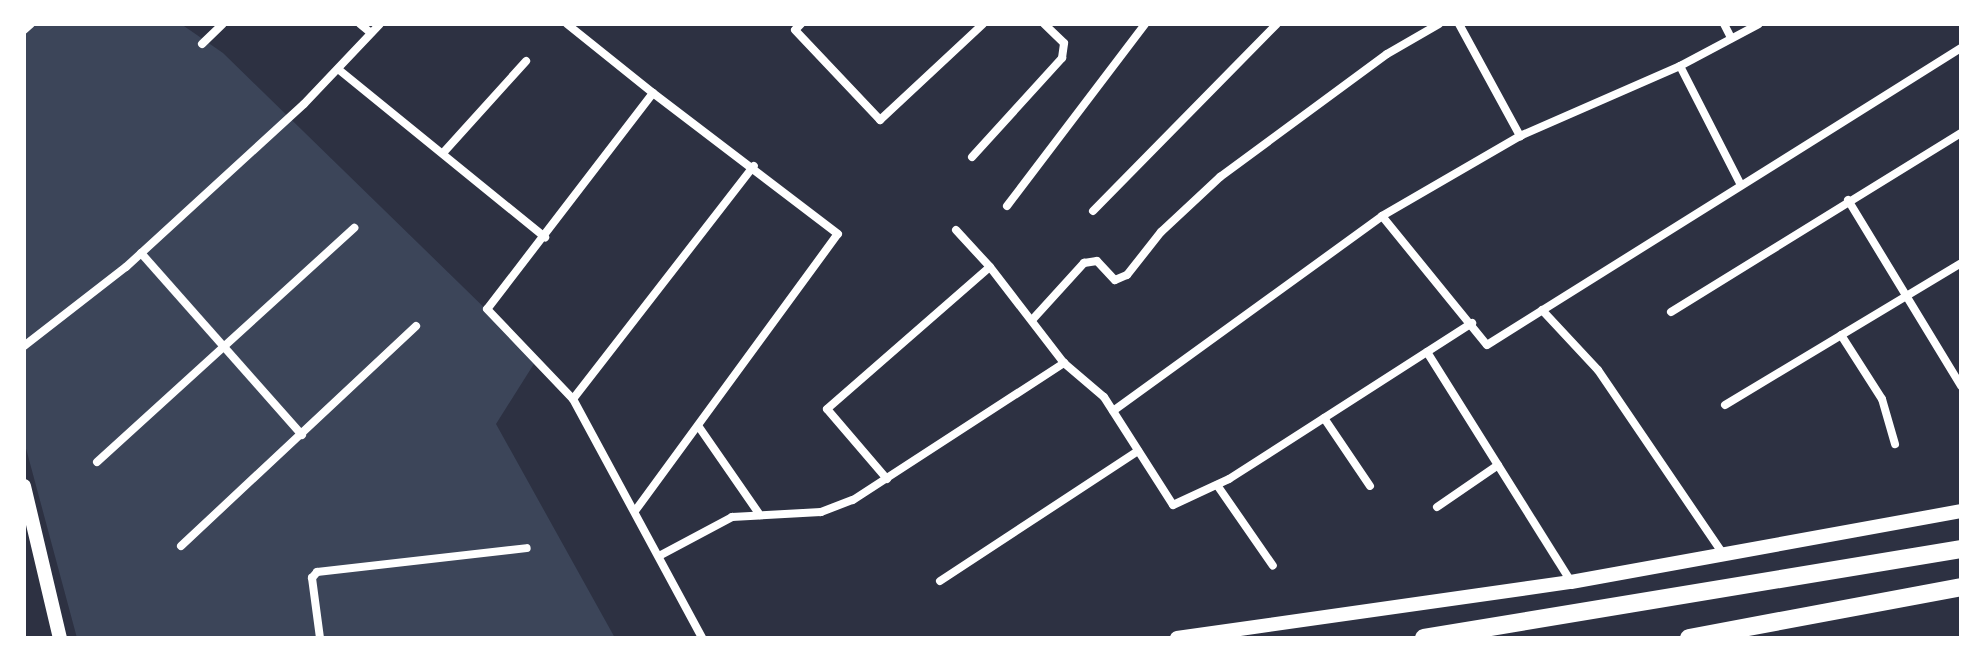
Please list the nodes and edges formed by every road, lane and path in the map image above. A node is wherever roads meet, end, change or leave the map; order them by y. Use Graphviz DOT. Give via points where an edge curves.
graph roads {
  1 [pos="31,24"];
  2 [pos="223,24"];
  3 [pos="360,24"];
  4 [pos="380,24"];
  5 [pos="568,24"];
  6 [pos="801,24"];
  7 [pos="983,24"];
  8 [pos="1044,24"];
  9 [pos="1145,24"];
  10 [pos="1277,24"];
  11 [pos="1439,24"];
  12 [pos="1459,24"];
  13 [pos="1724,24"];
  14 [pos="1759,24"];
  15 [pos="24,30"];
  16 [pos="371,33"];
  17 [pos="1731,38"];
  18 [pos="202,44"];
  19 [pos="1961,48"];
  20 [pos="526,61"];
  21 [pos="1680,66"];
  22 [pos="338,69"];
  23 [pos="653,93"];
  24 [pos="1961,133"];
  25 [pos="1520,136"];
  26 [pos="443,153"];
  27 [pos="972,157"];
  28 [pos="754,166"];
  29 [pos="1741,185"];
  30 [pos="1848,200"];
  31 [pos="1007,206"];
  32 [pos="1093,211"];
  33 [pos="1382,216"];
  34 [pos="354,228"];
  35 [pos="956,230"];
  36 [pos="545,237"];
  37 [pos="141,253"];
  38 [pos="1961,263"];
  39 [pos="990,267"];
  40 [pos="1904,295"];
  41 [pos="1542,310"];
  42 [pos="1671,312"];
  43 [pos="1033,319"];
  44 [pos="1472,323"];
  45 [pos="416,326"];
  46 [pos="1841,335"];
  47 [pos="24,346"];
  48 [pos="224,347"];
  49 [pos="1427,352"];
  50 [pos="1064,363"];
  51 [pos="1961,386"];
  52 [pos="573,399"];
  53 [pos="1725,405"];
  54 [pos="1113,411"];
  55 [pos="1324,418"];
  56 [pos="699,427"];
  57 [pos="302,435"];
  58 [pos="1895,444"];
  59 [pos="1138,451"];
  60 [pos="97,462"];
  61 [pos="1498,465"];
  62 [pos="887,479"];
  63 [pos="1217,485"];
  64 [pos="24,486"];
  65 [pos="1370,486"];
  66 [pos="1437,507"];
  67 [pos="635,511"];
  68 [pos="1961,511"];
  69 [pos="760,515"];
  70 [pos="28,521"];
  71 [pos="181,546"];
  72 [pos="527,548"];
  73 [pos="1961,549"];
  74 [pos="1723,554"];
  75 [pos="659,556"];
  76 [pos="1273,566"];
  77 [pos="940,581"];
  78 [pos="1571,582"];
  79 [pos="1961,587"];
  80 [pos="60,638"];
  81 [pos="320,638"];
  82 [pos="702,638"];
  83 [pos="1177,638"];
  84 [pos="1424,638"];
  85 [pos="1689,638"];
  1 -- 15 [label="street"];
  2 -- 18 [label="street"];
  3 -- 16 [label="street"];
  4 -- 16 [label="street"];
  5 -- 23 [label="street"];
  6 -- 7 [label="street" via="795,30 880,120"];
  8 -- 27 [label="street" via="1064,43 1062,58"];
  9 -- 31 [label="street"];
  10 -- 32 [label="street"];
  11 -- 43 [label="street" via="1387,54 1220,177 1161,232 1127,275 1115,280 1097,261 1084,263"];
  12 -- 25 [label="street"];
  13 -- 17 [label="street"];
  14 -- 17 [label="street"];
  16 -- 22 [label="street"];
  17 -- 21 [label="street"];
  19 -- 29 [label="street"];
  20 -- 26 [label="street"];
  21 -- 25 [label="street"];
  21 -- 29 [label="street"];
  22 -- 26 [label="street"];
  22 -- 37 [label="street"];
  23 -- 28 [label="street"];
  23 -- 36 [label="street"];
  24 -- 30 [label="street"];
  25 -- 33 [label="street"];
  26 -- 36 [label="street"];
  28 -- 52 [label="street"];
  28 -- 56 [label="street" via="838,234"];
  29 -- 41 [label="street"];
  30 -- 40 [label="street"];
  30 -- 42 [label="street"];
  33 -- 44 [label="street"];
  33 -- 54 [label="street"];
  34 -- 48 [label="street"];
  35 -- 39 [label="street"];
  36 -- 52 [label="street" via="487,309"];
  37 -- 47 [label="street"];
  37 -- 48 [label="street"];
  38 -- 40 [label="street"];
  39 -- 43 [label="street"];
  39 -- 62 [label="street" via="827,409"];
  40 -- 46 [label="street"];
  40 -- 51 [label="street"];
  41 -- 44 [label="street" via="1487,345"];
  41 -- 74 [label="street" via="1598,370"];
  43 -- 50 [label="street"];
  44 -- 49 [label="street"];
  45 -- 57 [label="street"];
  46 -- 53 [label="street"];
  46 -- 58 [label="street" via="1882,399"];
  48 -- 57 [label="street"];
  48 -- 60 [label="street"];
  49 -- 55 [label="street"];
  49 -- 61 [label="street"];
  50 -- 54 [label="street"];
  50 -- 62 [label="street"];
  52 -- 67 [label="street"];
  54 -- 59 [label="street"];
  55 -- 63 [label="street"];
  55 -- 65 [label="street"];
  56 -- 67 [label="street"];
  56 -- 69 [label="street"];
  57 -- 71 [label="street"];
  59 -- 63 [label="street" via="1173,505"];
  59 -- 77 [label="street"];
  61 -- 66 [label="street"];
  61 -- 78 [label="street"];
  62 -- 69 [label="street" via="821,512"];
  63 -- 76 [label="street"];
  64 -- 70 [label="street"];
  67 -- 75 [label="street"];
  68 -- 74 [label="street"];
  69 -- 75 [label="street" via="732,517"];
  70 -- 80 [label="street"];
  72 -- 81 [label="street" via="317,572 312,578"];
  73 -- 84 [label="highway"];
  74 -- 78 [label="street"];
  75 -- 82 [label="street"];
  78 -- 83 [label="street"];
  79 -- 85 [label="highway"];
}
